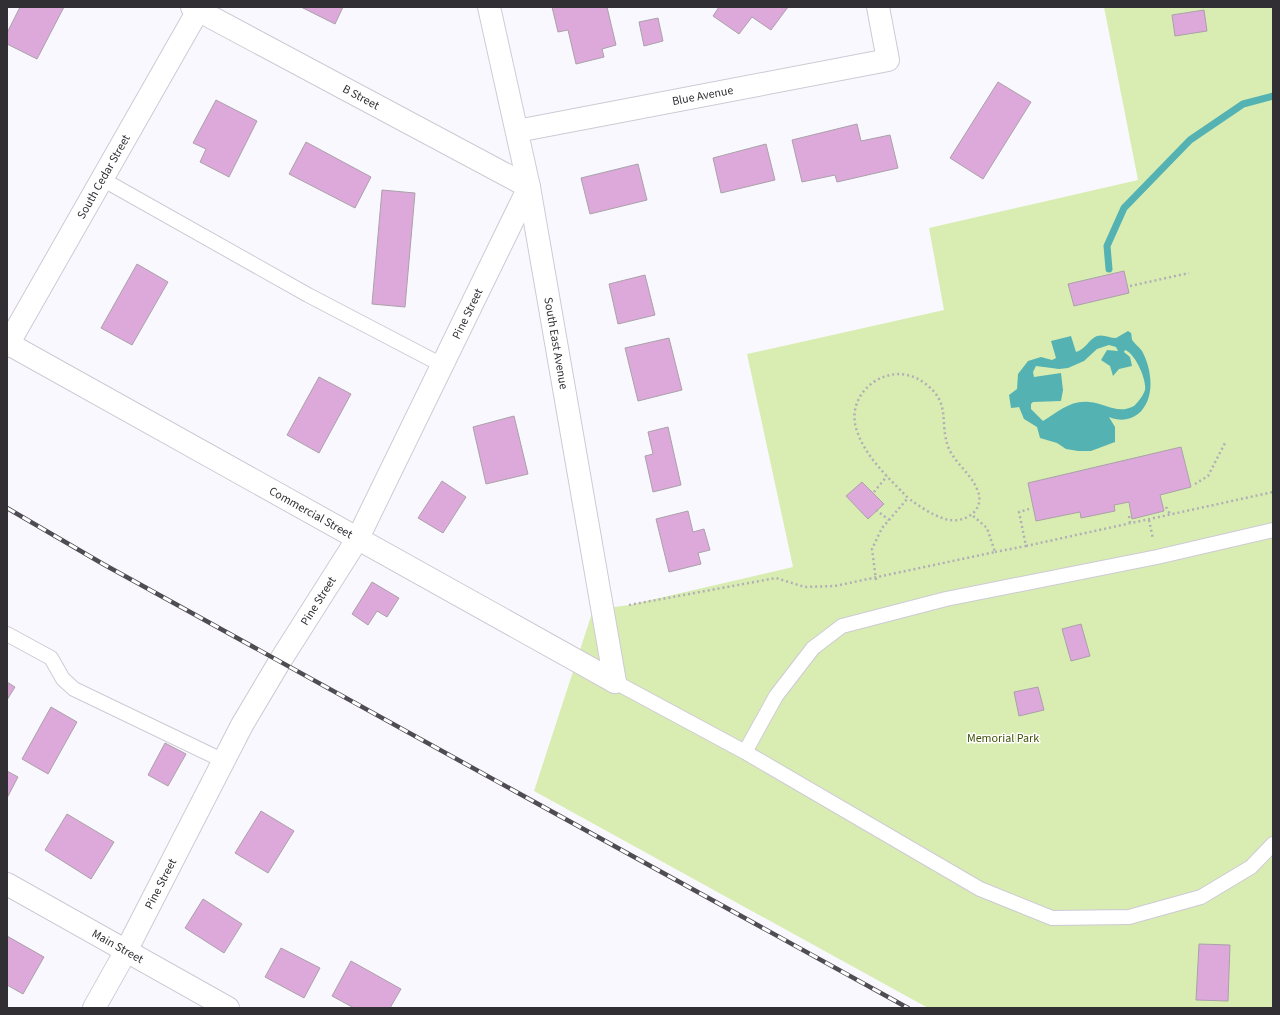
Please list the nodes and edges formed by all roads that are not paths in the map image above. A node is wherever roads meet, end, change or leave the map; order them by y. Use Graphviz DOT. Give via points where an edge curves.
graph roads {
  1 [pos="489,7"];
  2 [pos="878,7"];
  3 [pos="197,8"];
  4 [pos="517,131"];
  5 [pos="102,179"];
  6 [pos="529,187"];
  7 [pos="8,344"];
  8 [pos="442,365"];
  9 [pos="1273,530"];
  10 [pos="358,538"];
  11 [pos="7,634"];
  12 [pos="615,682"];
  13 [pos="745,752"];
  14 [pos="224,761"];
  15 [pos="1273,844"];
  16 [pos="7,884"];
  17 [pos="126,951"];
  18 [pos="94,1008"];
  19 [pos="228,1008"];
  1 -- 4 [label="street, South East Avenue"];
  2 -- 4 [label="street, Blue Avenue" via="888,60"];
  3 -- 5 [label="street, South Cedar Street"];
  3 -- 6 [label="street, B Street"];
  4 -- 6 [label="street, South East Avenue"];
  5 -- 7 [label="street, South Cedar Street"];
  5 -- 8 [label="lane" via="308,295"];
  6 -- 8 [label="street, Pine Street"];
  6 -- 12 [label="street, South East Avenue"];
  7 -- 10 [label="street, Commercial Street"];
  8 -- 10 [label="street, Pine Street"];
  9 -- 13 [label="lane" via="1157,557 946,599 842,626 813,648 776,696"];
  10 -- 12 [label="street, Commercial Street"];
  10 -- 14 [label="street, Pine Street" via="280,661"];
  11 -- 14 [label="lane" via="51,658 63,679 74,689"];
  12 -- 13 [label="lane"];
  13 -- 15 [label="lane" via="980,889 1052,918 1129,918 1201,897 1251,867"];
  14 -- 17 [label="street, Pine Street"];
  16 -- 17 [label="street, Main Street"];
  17 -- 18 [label="street, Pine Street"];
  17 -- 19 [label="street, Main Street"];
}
